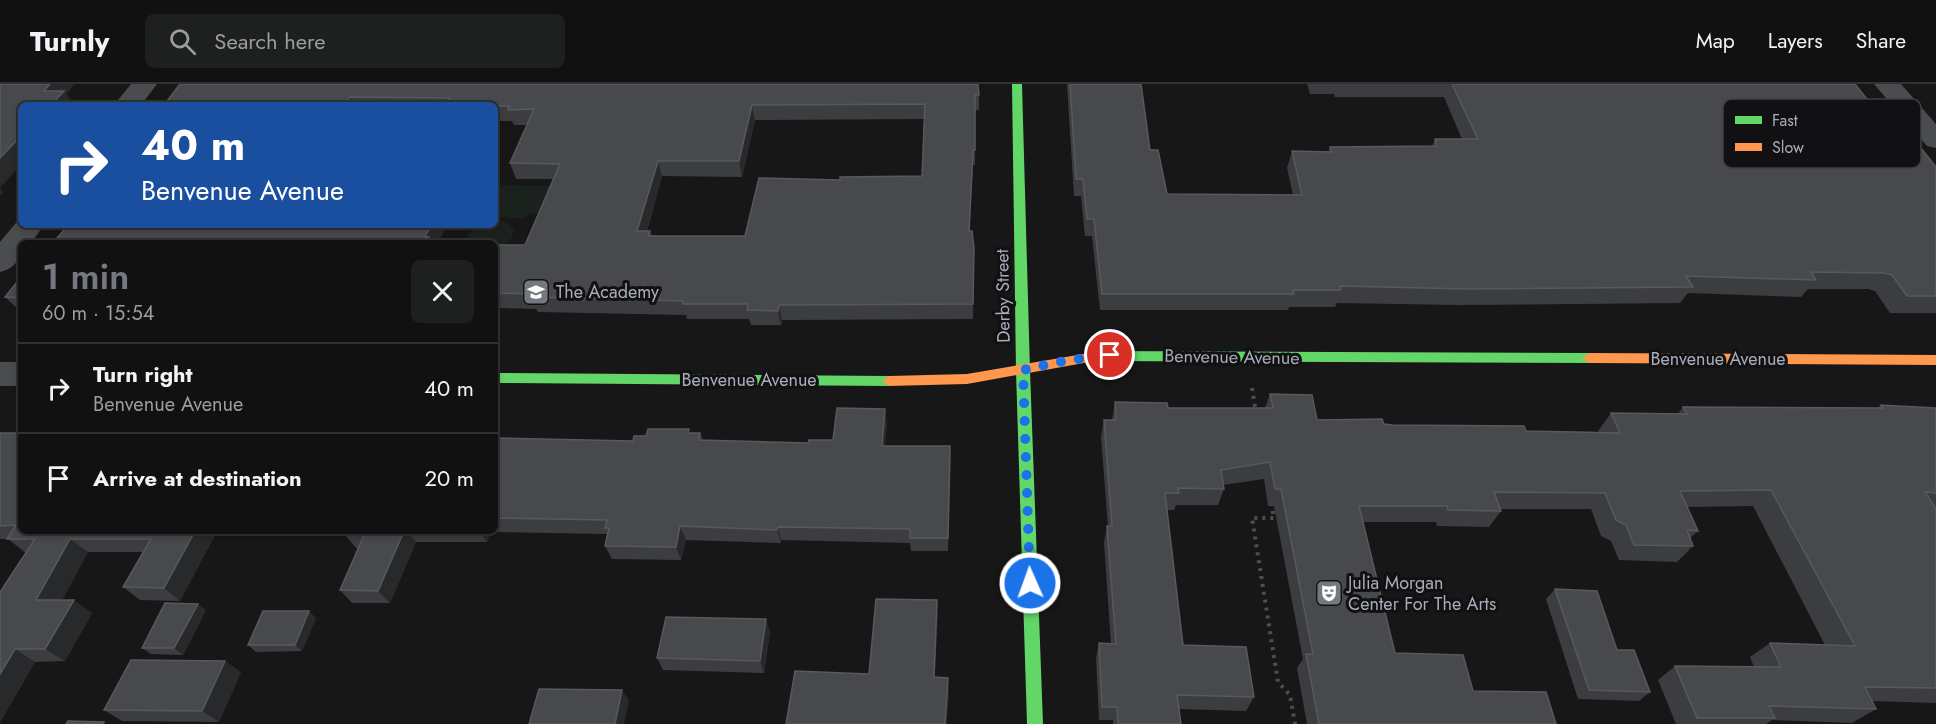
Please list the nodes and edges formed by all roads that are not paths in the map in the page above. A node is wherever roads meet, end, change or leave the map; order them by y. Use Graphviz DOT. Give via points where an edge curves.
graph roads {
  1 [pos="144,84"];
  2 [pos="1017,84"];
  3 [pos="1887,84"];
  4 [pos="1900,99"];
  5 [pos="129,102"];
  6 [pos="1921,123"];
  7 [pos="1936,140"];
  8 [pos="28,228"];
  9 [pos="0,262"];
  10 [pos="1936,360"];
  11 [pos="1023,370"];
  12 [pos="0,374"];
  13 [pos="18,374"];
  14 [pos="498,378"];
  15 [pos="1035,724"];
  1 -- 5 [label="street"];
  2 -- 11 [label="street, Derby Street"];
  3 -- 4 [label="street"];
  6 -- 7 [label="street"];
  8 -- 9 [label="street"];
  10 -- 11 [label="street, Benvenue Avenue" via="1110,355"];
  11 -- 14 [label="street, Benvenue Avenue" via="985,379 946,381"];
  11 -- 15 [label="street, Derby Street"];
  12 -- 13 [label="street"];
}
